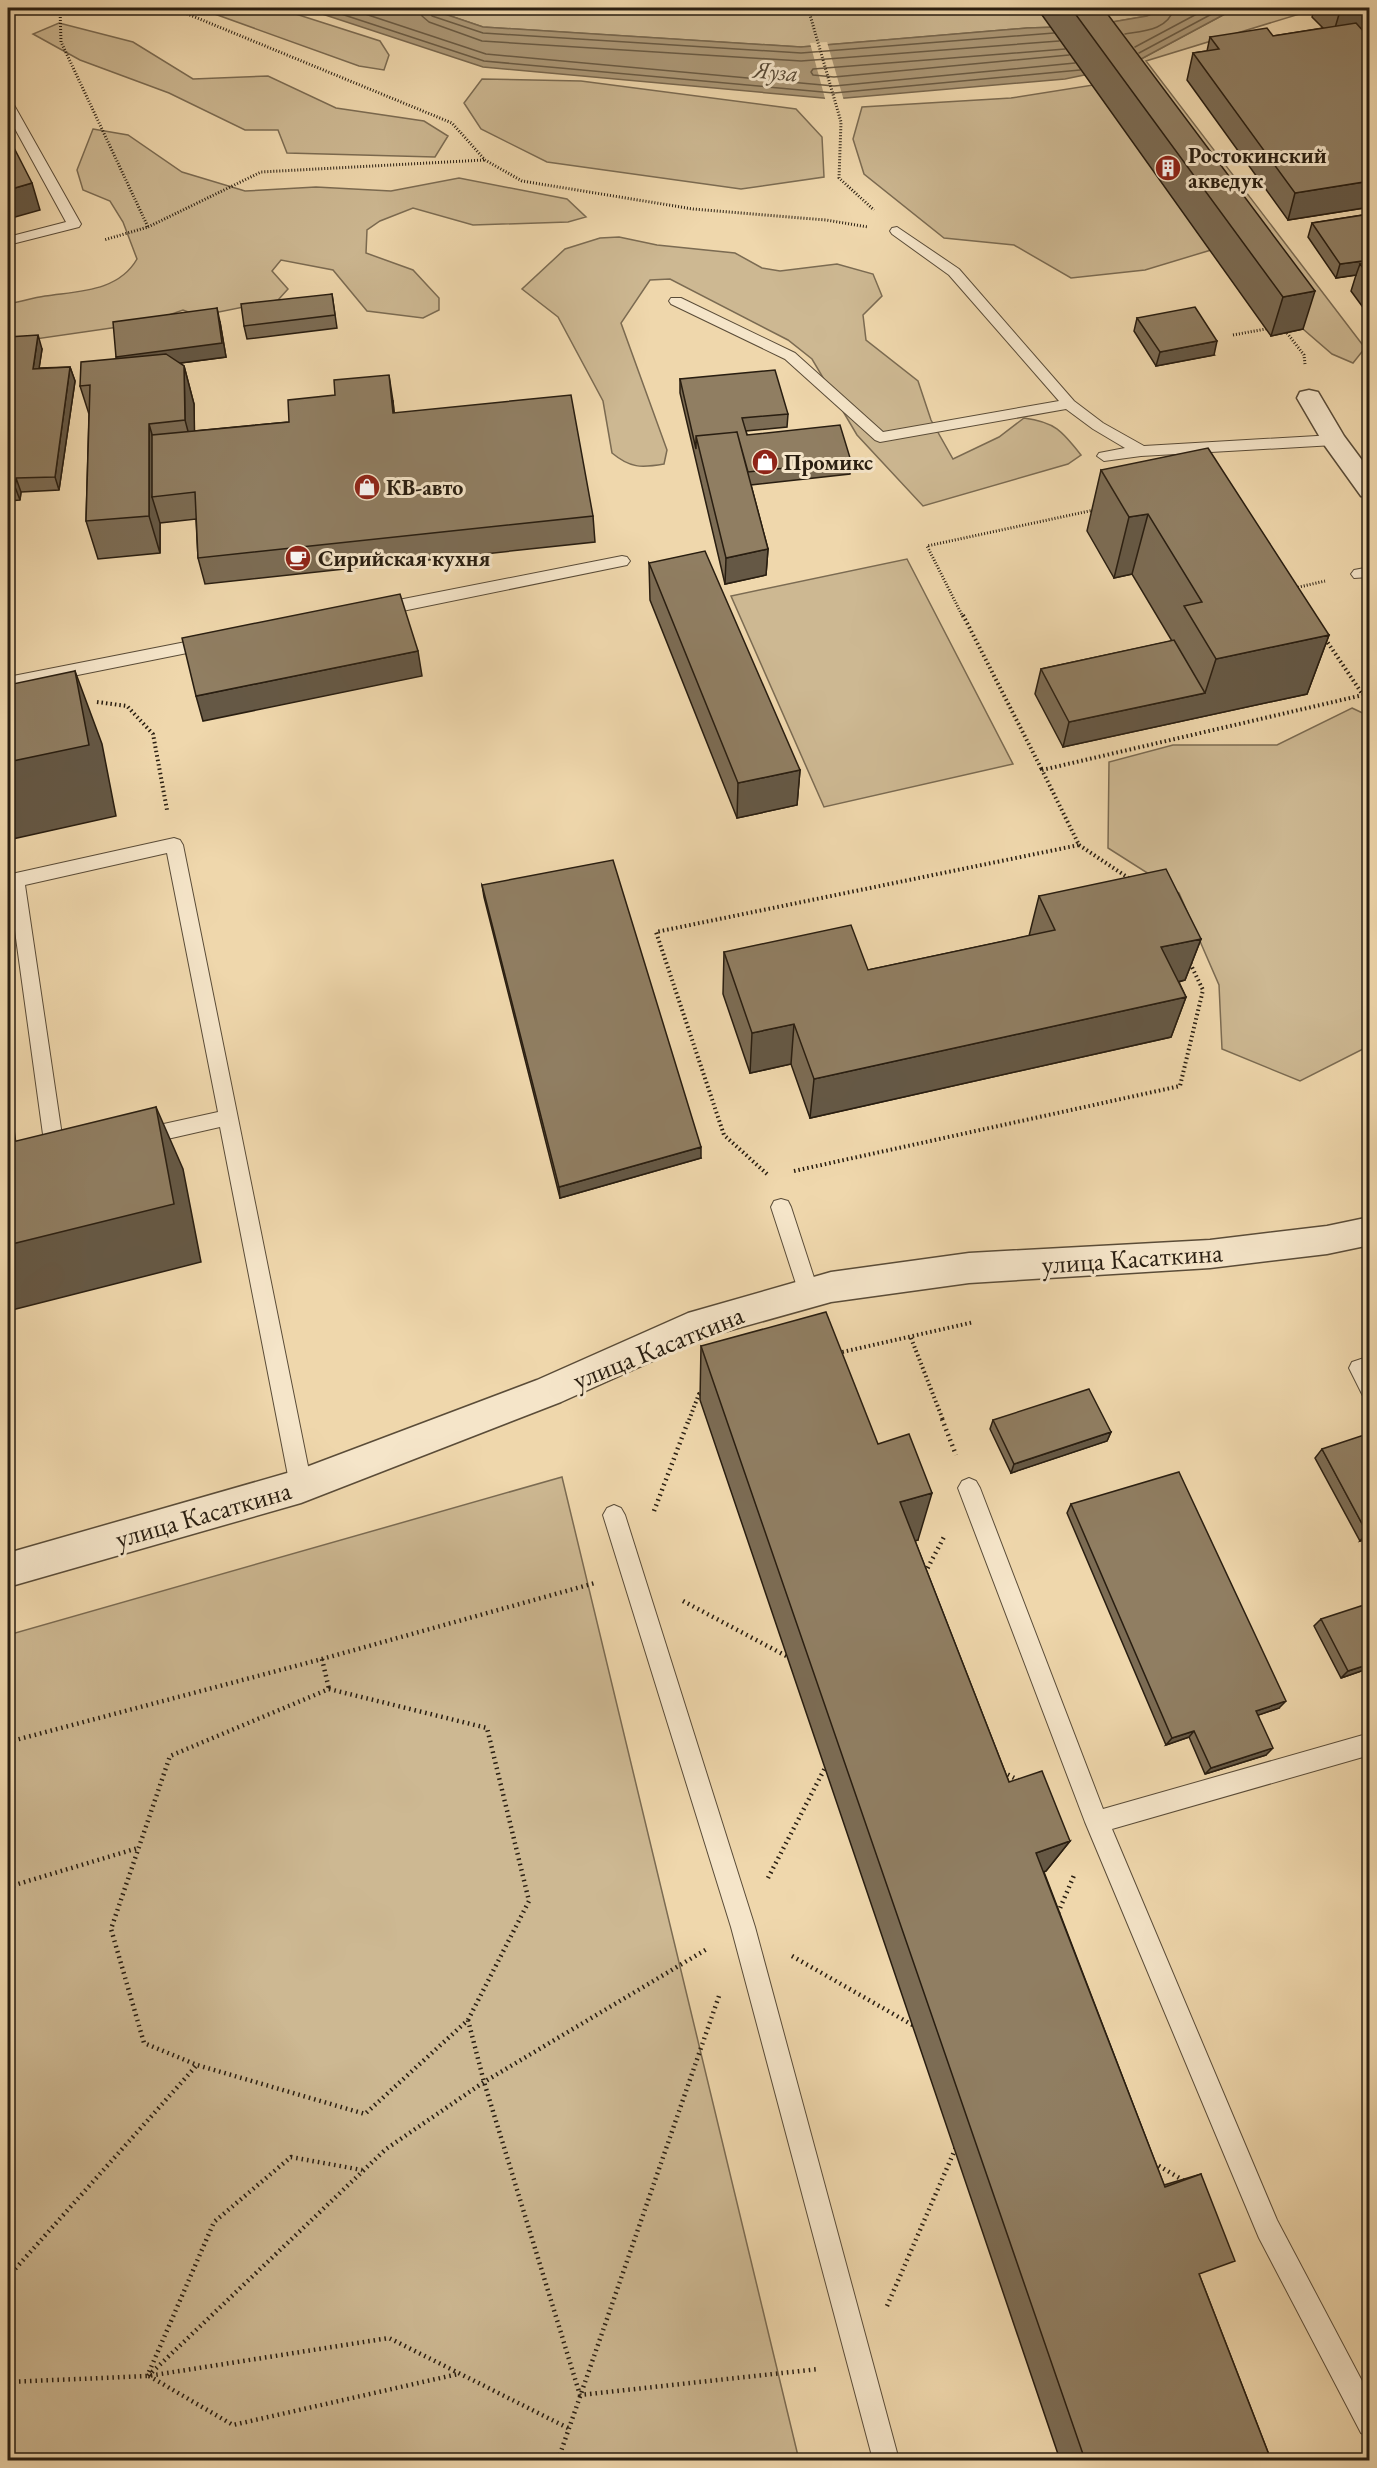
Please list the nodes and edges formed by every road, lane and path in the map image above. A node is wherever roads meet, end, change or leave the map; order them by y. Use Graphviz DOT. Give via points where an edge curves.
graph roads {
  1 [pos="60,8"];
  2 [pos="172,8"];
  3 [pos="808,8"];
  4 [pos="8,105"];
  5 [pos="485,160"];
  6 [pos="148,227"];
  7 [pos="897,231"];
  8 [pos="8,241"];
  9 [pos="94,242"];
  10 [pos="676,301"];
  11 [pos="1274,327"];
  12 [pos="1287,333"];
  13 [pos="1233,335"];
  14 [pos="1304,355"];
  15 [pos="1309,398"];
  16 [pos="1070,404"];
  17 [pos="1334,440"];
  18 [pos="1141,451"];
  19 [pos="1104,456"];
  20 [pos="1367,481"];
  21 [pos="1102,508"];
  22 [pos="622,561"];
  23 [pos="1364,573"];
  24 [pos="1299,598"];
  25 [pos="367,612"];
  26 [pos="1318,627"];
  27 [pos="228,640"];
  28 [pos="8,684"];
  29 [pos="94,701"];
  30 [pos="1042,770"];
  31 [pos="174,844"];
  32 [pos="1079,845"];
  33 [pos="1137,884"];
  34 [pos="1188,958"];
  35 [pos="226,1118"];
  36 [pos="124,1141"];
  37 [pos="79,1151"];
  38 [pos="794,1172"];
  39 [pos="770,1177"];
  40 [pos="781,1207"];
  41 [pos="1370,1231"];
  42 [pos="809,1293"];
  43 [pos="974,1322"];
  44 [pos="911,1338"];
  45 [pos="830,1354"];
  46 [pos="1370,1365"];
  47 [pos="1370,1389"];
  48 [pos="710,1391"];
  49 [pos="301,1486"];
  50 [pos="969,1488"];
  51 [pos="614,1515"];
  52 [pos="8,1570"];
  53 [pos="631,1573"];
  54 [pos="921,1582"];
  55 [pos="322,1659"];
  56 [pos="799,1663"];
  57 [pos="329,1689"];
  58 [pos="8,1742"];
  59 [pos="1370,1744"];
  60 [pos="829,1759"];
  61 [pos="995,1767"];
  62 [pos="1025,1784"];
  63 [pos="1097,1822"];
  64 [pos="139,1847"];
  65 [pos="8,1887"];
  66 [pos="1055,1919"];
  67 [pos="743,1927"];
  68 [pos="720,1994"];
  69 [pos="468,2019"];
  70 [pos="918,2028"];
  71 [pos="197,2065"];
  72 [pos="484,2082"];
  73 [pos="961,2135"];
  74 [pos="1144,2158"];
  75 [pos="363,2170"];
  76 [pos="1196,2188"];
  77 [pos="8,2277"];
  78 [pos="861,2365"];
  79 [pos="459,2373"];
  80 [pos="148,2376"];
  81 [pos="8,2382"];
  82 [pos="580,2395"];
  83 [pos="1370,2424"];
  84 [pos="568,2428"];
  85 [pos="558,2460"];
  86 [pos="886,2460"];
  1 -- 6 [label="path" via="61,42"];
  2 -- 5 [label="path" via="452,123"];
  3 -- 7 [label="path" via="840,122 839,178"];
  4 -- 8 [label="lane" via="74,224"];
  5 -- 6 [label="path" via="261,172"];
  5 -- 7 [label="path" via="522,181 693,209 826,220"];
  6 -- 9 [label="path"];
  7 -- 16 [label="lane" via="954,272"];
  10 -- 16 [label="lane" via="790,356 880,437"];
  11 -- 13 [label="path"];
  12 -- 14 [label="path"];
  15 -- 17 [label="street"];
  16 -- 18 [label="lane"];
  17 -- 18 [label="lane"];
  17 -- 20 [label="street"];
  18 -- 19 [label="lane"];
  21 -- 30 [label="path" via="927,546"];
  22 -- 25 [label="lane"];
  23 -- 24 [label="path" via="1293,589"];
  26 -- 30 [label="path" via="1362,695"];
  27 -- 28 [label="lane"];
  29 -- 31 [label="path" via="127,706 153,734"];
  30 -- 32 [label="path"];
  31 -- 35 [label="lane"];
  31 -- 37 [label="lane" via="16,880 56,1156"];
  32 -- 33 [label="path"];
  32 -- 39 [label="path" via="656,932 724,1135"];
  34 -- 38 [label="path" via="1203,990 1180,1086"];
  35 -- 36 [label="lane"];
  35 -- 49 [label="lane"];
  40 -- 42 [label="lane"];
  41 -- 42 [label="street, улица Касаткина" via="1210,1254 969,1268"];
  42 -- 49 [label="street, улица Касаткина" via="700,1324 549,1390"];
  43 -- 44 [label="path"];
  44 -- 45 [label="path"];
  44 -- 50 [label="path"];
  46 -- 47 [label="lane" via="1359,1368"];
  48 -- 53 [label="path" via="699,1394"];
  49 -- 52 [label="street, улица Касаткина"];
  50 -- 54 [label="path"];
  50 -- 63 [label="lane"];
  51 -- 53 [label="lane"];
  53 -- 55 [label="path"];
  53 -- 56 [label="path"];
  53 -- 67 [label="lane"];
  55 -- 57 [label="path"];
  55 -- 58 [label="path"];
  57 -- 64 [label="path" via="170,1756"];
  57 -- 69 [label="path" via="487,1728 529,1901"];
  59 -- 63 [label="lane"];
  60 -- 67 [label="path"];
  61 -- 62 [label="path"];
  63 -- 66 [label="path"];
  63 -- 83 [label="lane" via="1268,2229"];
  64 -- 65 [label="path"];
  64 -- 71 [label="path" via="111,1929 144,2043"];
  67 -- 70 [label="path"];
  67 -- 72 [label="path"];
  67 -- 78 [label="lane"];
  68 -- 82 [label="path"];
  69 -- 71 [label="path" via="365,2114"];
  69 -- 72 [label="path"];
  71 -- 77 [label="path"];
  72 -- 75 [label="path" via="386,2149"];
  72 -- 82 [label="path"];
  73 -- 78 [label="path"];
  74 -- 76 [label="path"];
  75 -- 80 [label="path"];
  75 -- 80 [label="path" via="291,2157 214,2222"];
  78 -- 82 [label="path"];
  78 -- 86 [label="lane"];
  79 -- 80 [label="path" via="389,2338"];
  79 -- 80 [label="path" via="233,2425"];
  79 -- 84 [label="path"];
  80 -- 81 [label="path"];
  82 -- 84 [label="path"];
  84 -- 85 [label="path"];
}
